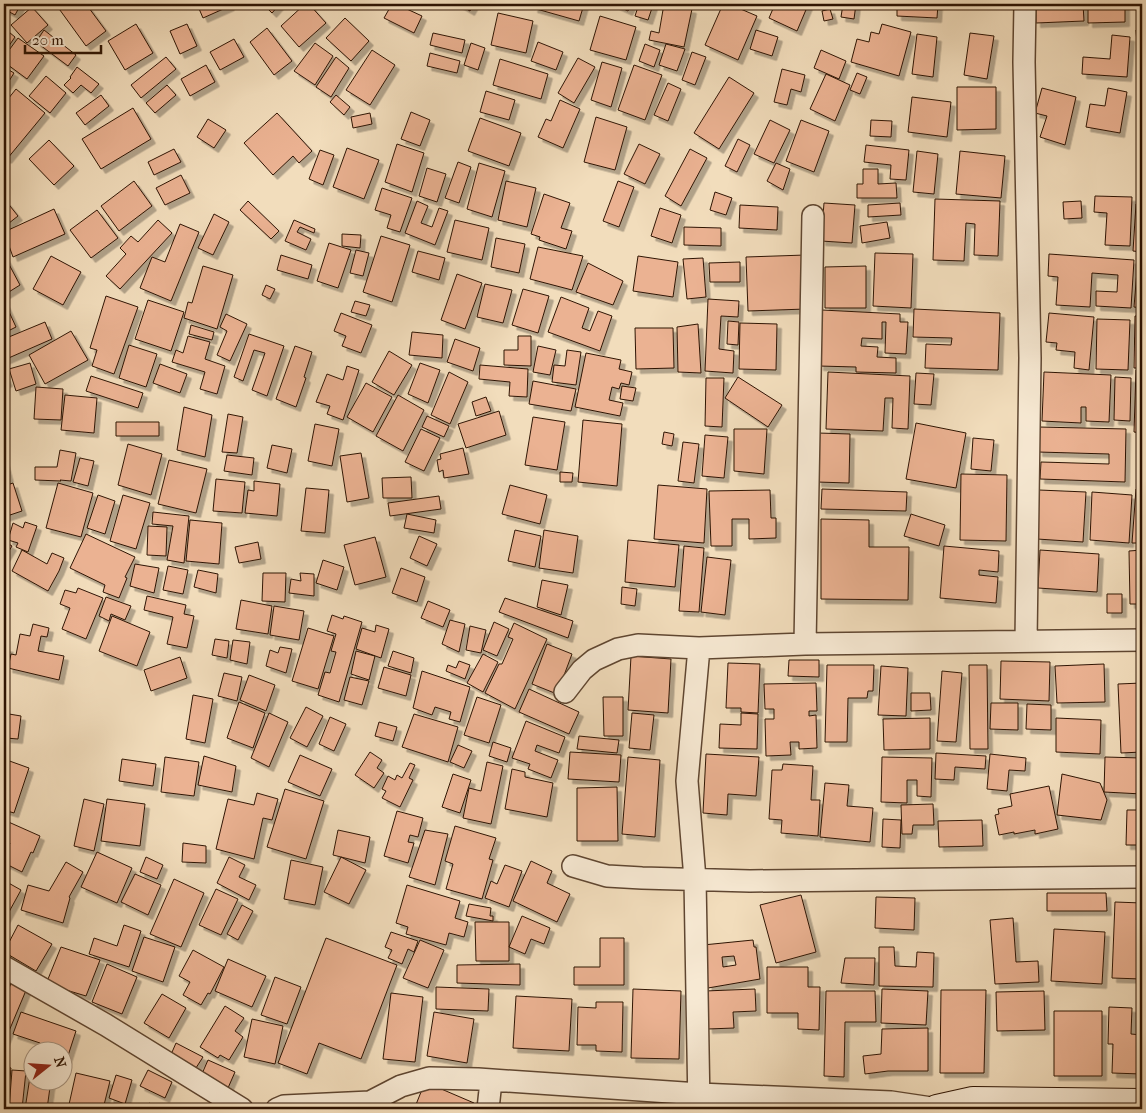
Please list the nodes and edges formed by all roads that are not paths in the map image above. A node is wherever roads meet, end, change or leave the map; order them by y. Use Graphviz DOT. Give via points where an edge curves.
graph roads {
  1 [pos="1025,4"];
  2 [pos="813,216"];
  3 [pos="1142,640"];
  4 [pos="1026,642"];
  5 [pos="805,644"];
  6 [pos="699,648"];
  7 [pos="565,692"];
  8 [pos="574,866"];
  9 [pos="1142,877"];
  10 [pos="695,879"];
  11 [pos="4,967"];
  12 [pos="491,1080"];
  13 [pos="699,1102"];
  14 [pos="1142,1103"];
  15 [pos="242,1109"];
  16 [pos="277,1109"];
  17 [pos="488,1109"];
  18 [pos="938,1109"];
  1 -- 4 [label="street" via="1030,358"];
  2 -- 5 [label="street"];
  3 -- 4 [label="street"];
  4 -- 5 [label="street"];
  5 -- 6 [label="street"];
  6 -- 7 [label="street" via="638,645 618,649 594,660"];
  6 -- 10 [label="street" via="687,781"];
  8 -- 10 [label="street" via="607,876"];
  9 -- 10 [label="street"];
  10 -- 13 [label="street"];
  11 -- 15 [label="street"];
  12 -- 13 [label="street"];
  12 -- 16 [label="street" via="429,1078 402,1086 370,1102"];
  12 -- 17 [label="street"];
  13 -- 18 [label="street" via="891,1102"];
  14 -- 18 [label="main road" via="973,1101"];
}
